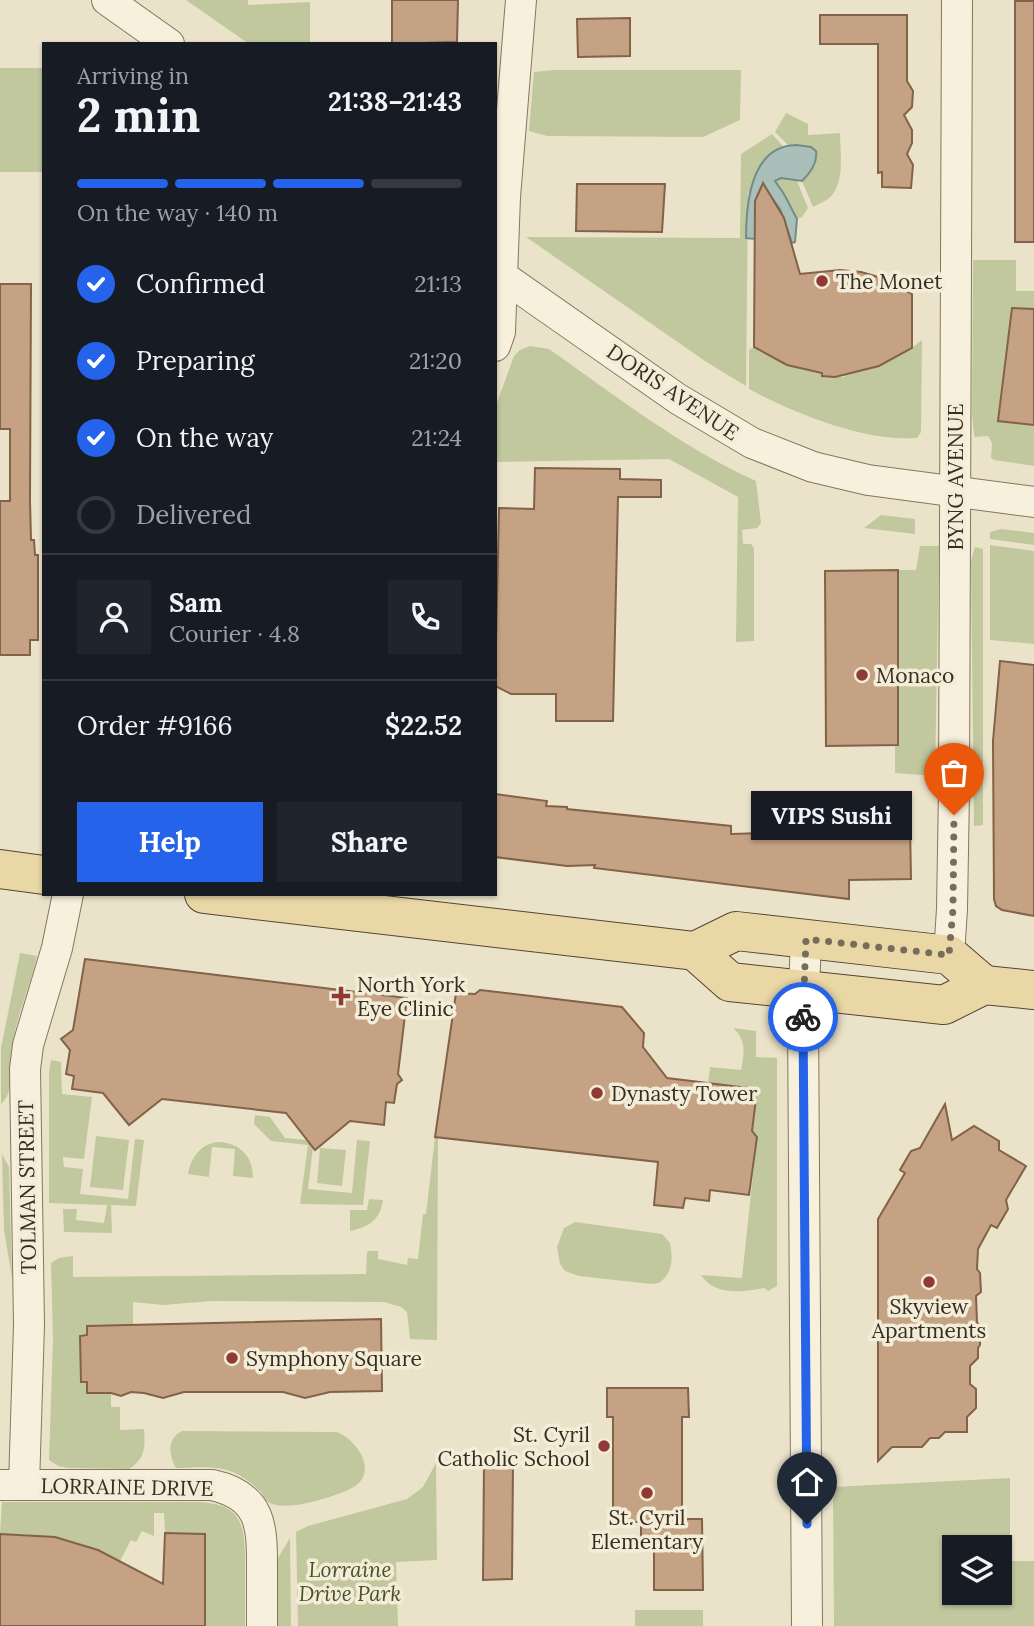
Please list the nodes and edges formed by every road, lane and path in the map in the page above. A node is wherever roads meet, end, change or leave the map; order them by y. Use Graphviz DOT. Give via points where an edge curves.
graph roads {
  1 [pos="107,0"];
  2 [pos="521,0"];
  3 [pos="957,0"];
  4 [pos="137,35"];
  5 [pos="162,42"];
  6 [pos="498,273"];
  7 [pos="497,340"];
  8 [pos="956,491"];
  9 [pos="1034,502"];
  10 [pos="0,869"];
  11 [pos="42,875"];
  12 [pos="68,896"];
  13 [pos="239,896"];
  14 [pos="414,906"];
  15 [pos="806,939"];
  16 [pos="695,951"];
  17 [pos="949,955"];
  18 [pos="984,985"];
  19 [pos="804,989"];
  20 [pos="1034,990"];
  21 [pos="12,1485"];
  22 [pos="262,1626"];
  23 [pos="807,1626"];
  1 -- 4 [label="street"];
  2 -- 6 [label="street"];
  3 -- 8 [label="street, BYNG AVENUE"];
  4 -- 5 [label="street"];
  6 -- 7 [label="street"];
  6 -- 8 [label="street, DORIS AVENUE" via="678,399 752,443 840,474"];
  8 -- 9 [label="street, DORIS AVENUE"];
  8 -- 17 [label="street, BYNG AVENUE"];
  10 -- 11 [label="main road"];
  12 -- 21 [label="street, TOLMAN STREET" via="25,1069 29,1325"];
  13 -- 14 [label="main road"];
  14 -- 16 [label="main road"];
  15 -- 16 [label="main road" via="736,931"];
  15 -- 17 [label="main road"];
  15 -- 19 [label="street"];
  16 -- 19 [label="main road" via="730,982"];
  17 -- 18 [label="main road"];
  18 -- 19 [label="main road" via="944,1005"];
  18 -- 20 [label="main road"];
  19 -- 23 [label="street"];
  21 -- 22 [label="street, LORRAINE DRIVE" via="212,1485 230,1491 245,1500 261,1524"];
}
